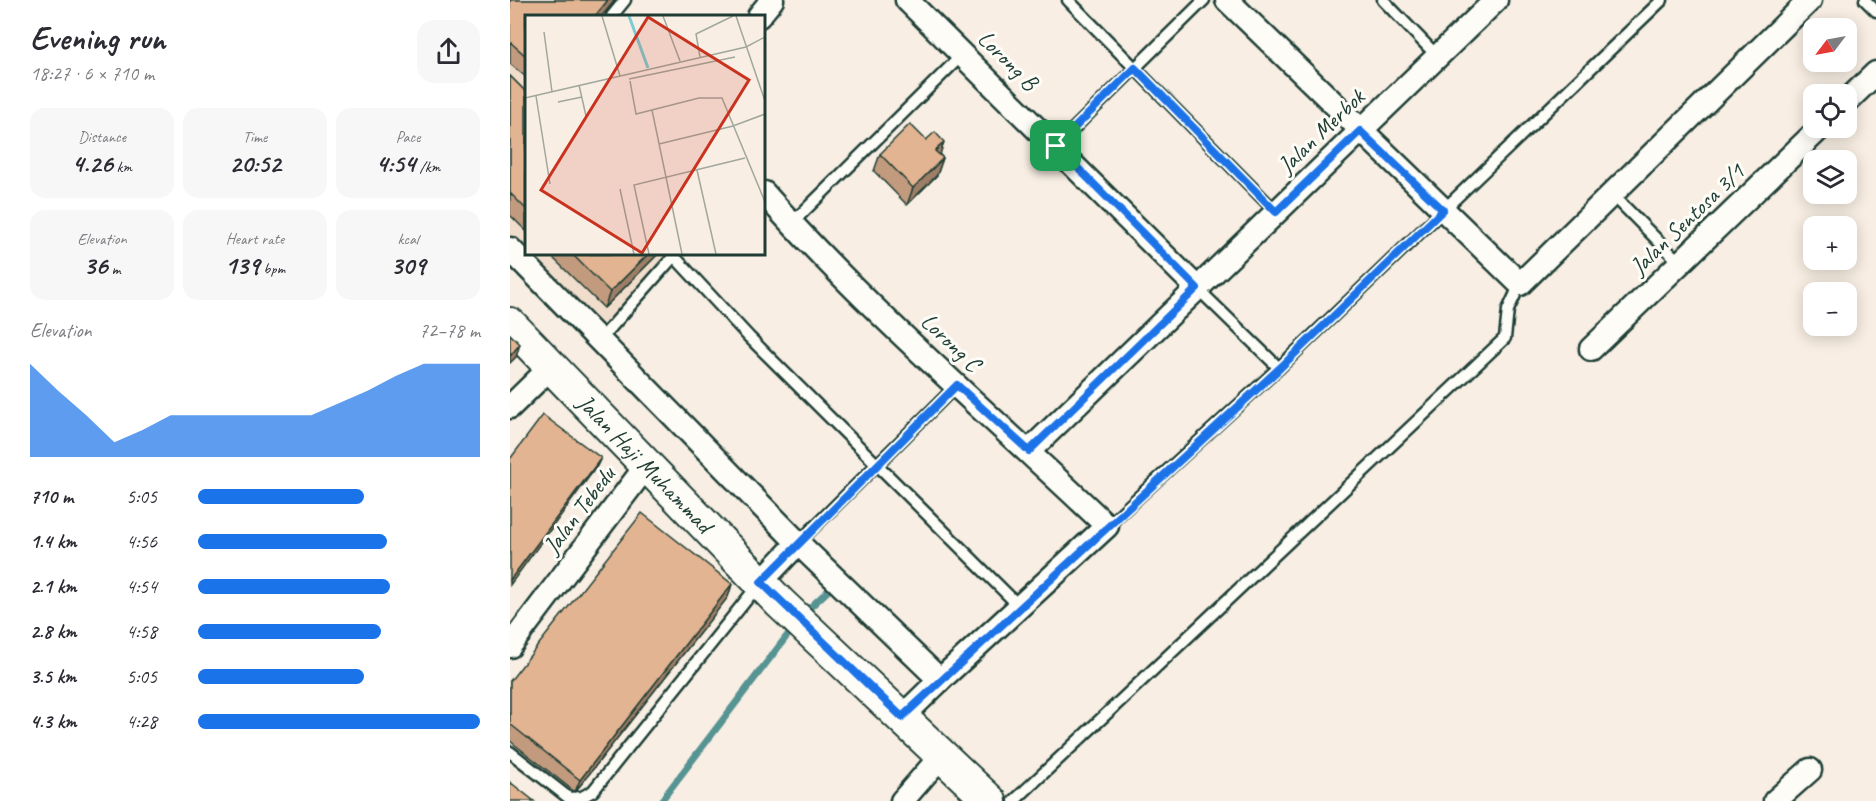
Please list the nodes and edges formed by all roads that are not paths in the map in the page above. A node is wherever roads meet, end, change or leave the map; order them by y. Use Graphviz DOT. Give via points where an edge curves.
graph roads {
  1 [pos="625,0"];
  2 [pos="772,0"];
  3 [pos="907,0"];
  4 [pos="1068,0"];
  5 [pos="1204,0"];
  6 [pos="1227,0"];
  7 [pos="1383,0"];
  8 [pos="1496,0"];
  9 [pos="1662,0"];
  10 [pos="1810,0"];
  11 [pos="1865,0"];
  12 [pos="1876,11"];
  13 [pos="613,15"];
  14 [pos="760,15"];
  15 [pos="964,54"];
  16 [pos="1437,56"];
  17 [pos="1135,68"];
  18 [pos="1876,73"];
  19 [pos="1857,91"];
  20 [pos="1360,131"];
  21 [pos="1810,138"];
  22 [pos="1056,146"];
  23 [pos="765,194"];
  24 [pos="1612,194"];
  25 [pos="1443,210"];
  26 [pos="1276,212"];
  27 [pos="791,224"];
  28 [pos="510,249"];
  29 [pos="673,255"];
  30 [pos="1680,263"];
  31 [pos="1520,284"];
  32 [pos="1197,288"];
  33 [pos="510,324"];
  34 [pos="599,342"];
  35 [pos="1591,349"];
  36 [pos="551,367"];
  37 [pos="1280,368"];
  38 [pos="957,385"];
  39 [pos="510,407"];
  40 [pos="1029,451"];
  41 [pos="877,464"];
  42 [pos="647,465"];
  43 [pos="1107,526"];
  44 [pos="798,543"];
  45 [pos="771,592"];
  46 [pos="1022,608"];
  47 [pos="510,646"];
  48 [pos="940,680"];
  49 [pos="902,717"];
  50 [pos="510,752"];
  51 [pos="942,755"];
  52 [pos="1810,770"];
  53 [pos="902,801"];
  54 [pos="990,801"];
  55 [pos="1014,801"];
  56 [pos="1775,801"];
  1 -- 13 [label="lane"];
  2 -- 14 [label="street"];
  3 -- 15 [label="street, Lorong B"];
  4 -- 17 [label="lane"];
  5 -- 17 [label="lane"];
  6 -- 20 [label="street"];
  7 -- 16 [label="lane"];
  8 -- 16 [label="street, Jalan Merbok"];
  9 -- 25 [label="lane"];
  10 -- 24 [label="street"];
  11 -- 12 [label="lane"];
  15 -- 22 [label="street, Lorong B"];
  15 -- 27 [label="lane"];
  16 -- 20 [label="street, Jalan Merbok"];
  17 -- 22 [label="lane"];
  17 -- 26 [label="lane"];
  18 -- 19 [label="street"];
  20 -- 25 [label="street"];
  20 -- 26 [label="street, Jalan Merbok"];
  21 -- 30 [label="street, Jalan Sentosa 3/1"];
  22 -- 32 [label="street, Lorong B"];
  23 -- 27 [label="street, Lorong C"];
  24 -- 30 [label="lane"];
  24 -- 31 [label="street"];
  25 -- 31 [label="street"];
  25 -- 37 [label="lane"];
  26 -- 32 [label="street, Jalan Merbok"];
  27 -- 38 [label="street, Lorong C"];
  28 -- 34 [label="street"];
  29 -- 34 [label="lane"];
  29 -- 41 [label="lane"];
  30 -- 35 [label="street, Jalan Sentosa 3/1"];
  31 -- 55 [label="lane" via="1508,310 1505,338"];
  32 -- 37 [label="lane"];
  32 -- 40 [label="street, Jalan Merbok"];
  33 -- 36 [label="main road, Jalan Haji Muhammad"];
  34 -- 44 [label="street"];
  36 -- 39 [label="street"];
  36 -- 42 [label="main road, Jalan Haji Muhammad"];
  37 -- 43 [label="lane"];
  38 -- 40 [label="street, Lorong C"];
  38 -- 41 [label="lane"];
  40 -- 43 [label="street, Lorong C"];
  41 -- 44 [label="lane"];
  41 -- 46 [label="lane"];
  42 -- 45 [label="main road, Jalan Haji Muhammad"];
  42 -- 47 [label="street, Jalan Tebedu"];
  43 -- 46 [label="street"];
  44 -- 45 [label="street"];
  44 -- 48 [label="street"];
  45 -- 49 [label="main road, Jalan Haji Muhammad"];
  45 -- 50 [label="lane" via="593,791 569,798"];
  46 -- 48 [label="street"];
  48 -- 49 [label="street"];
  49 -- 51 [label="main road, Jalan Haji Muhammad"];
  51 -- 53 [label="street"];
  51 -- 54 [label="main road, Jalan Haji Muhammad"];
  52 -- 56 [label="street"];
}
